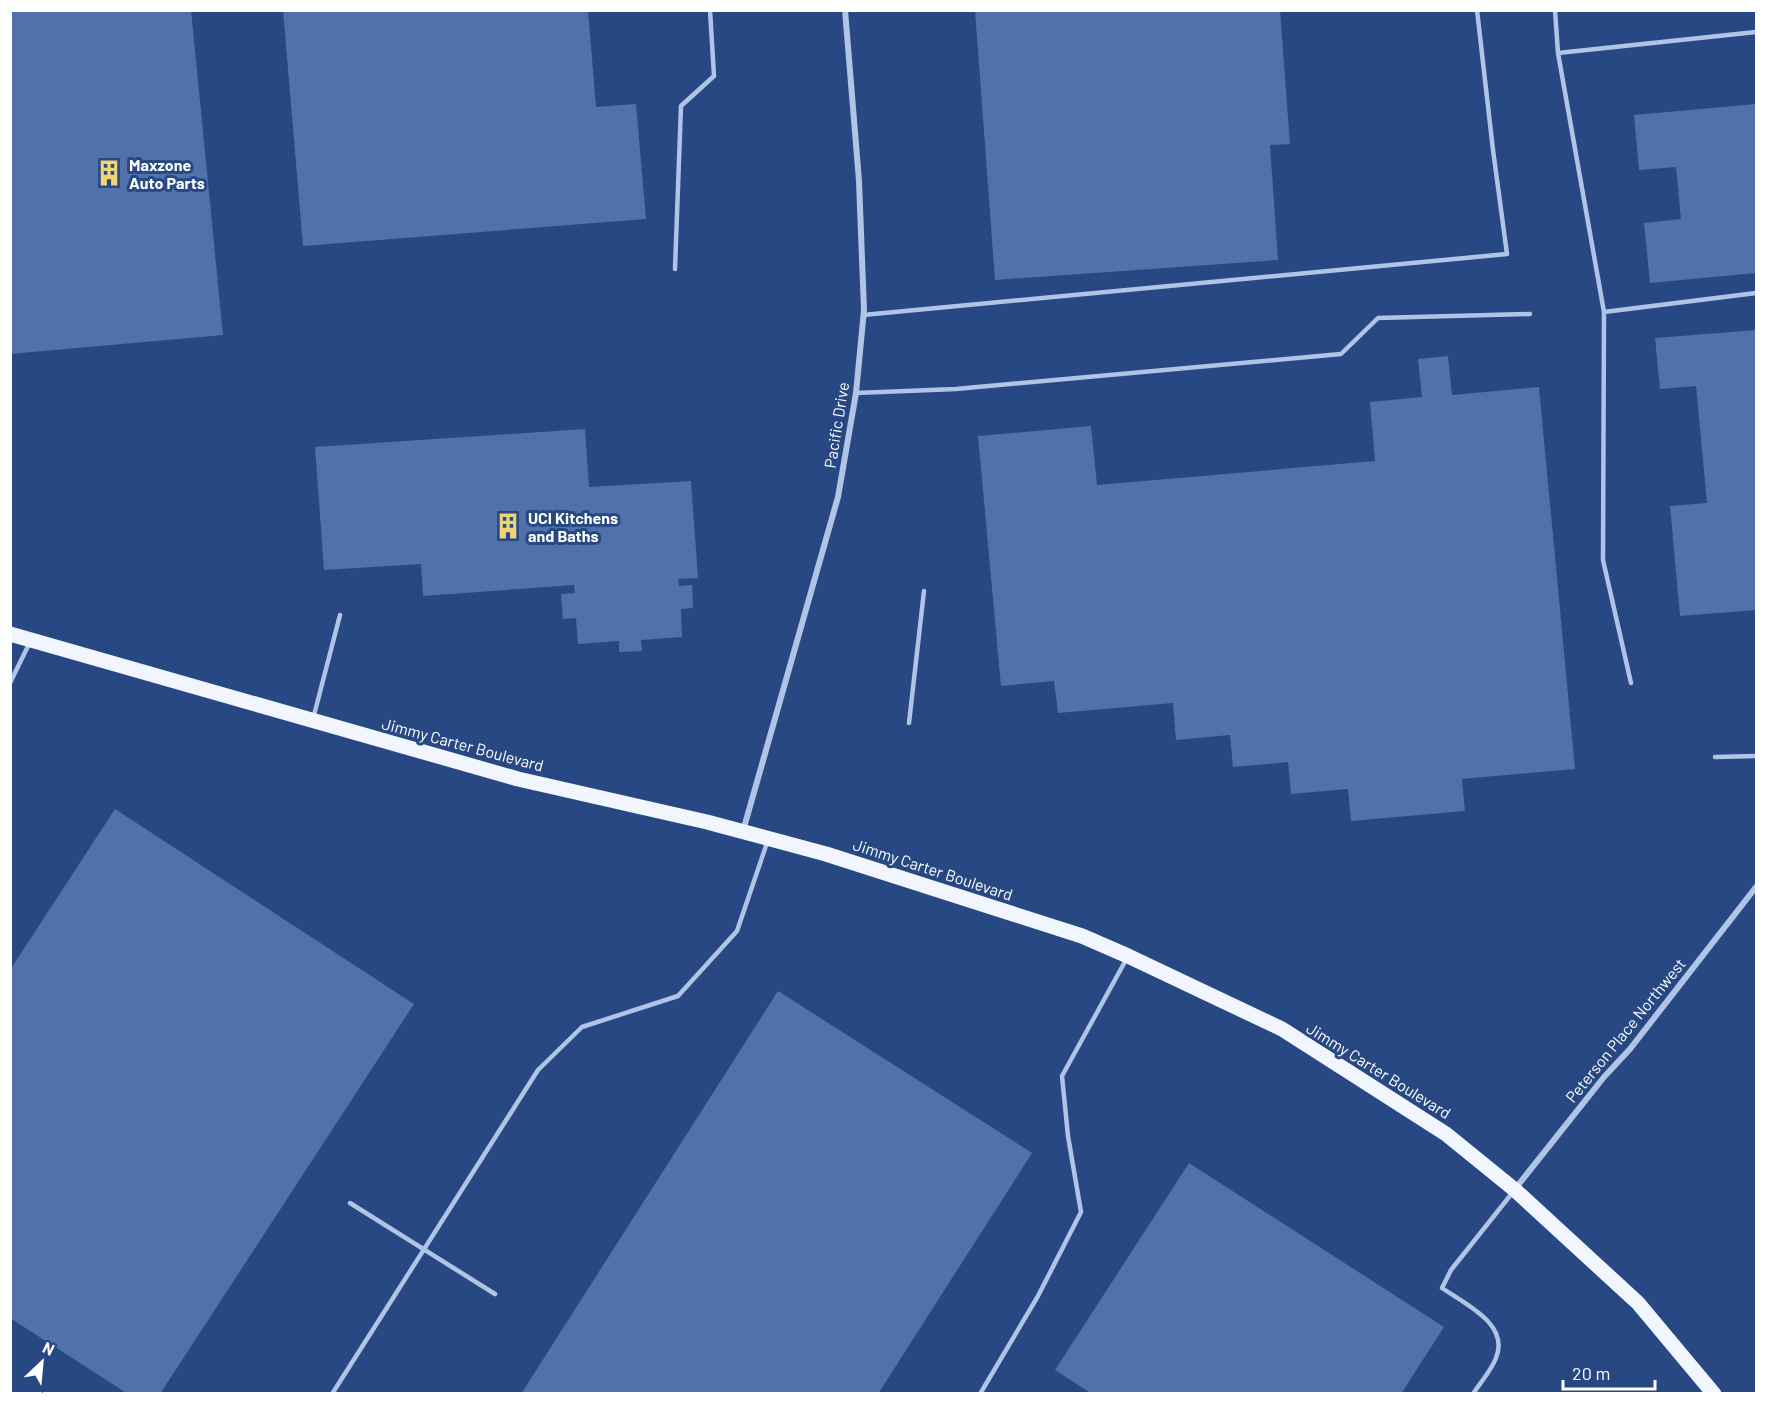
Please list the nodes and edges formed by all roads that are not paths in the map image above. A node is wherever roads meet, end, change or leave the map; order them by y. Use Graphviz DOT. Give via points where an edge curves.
graph roads {
  1 [pos="710,10"];
  2 [pos="845,10"];
  3 [pos="1477,10"];
  4 [pos="1555,10"];
  5 [pos="1756,32"];
  6 [pos="1558,53"];
  7 [pos="675,269"];
  8 [pos="1756,293"];
  9 [pos="1604,312"];
  10 [pos="1530,314"];
  11 [pos="863,315"];
  12 [pos="856,393"];
  13 [pos="924,591"];
  14 [pos="340,615"];
  15 [pos="10,634"];
  16 [pos="30,640"];
  17 [pos="10,683"];
  18 [pos="1631,683"];
  19 [pos="313,722"];
  20 [pos="909,723"];
  21 [pos="1756,756"];
  22 [pos="1715,757"];
  23 [pos="743,832"];
  24 [pos="768,838"];
  25 [pos="1756,887"];
  26 [pos="1128,956"];
  27 [pos="1515,1190"];
  28 [pos="350,1203"];
  29 [pos="424,1250"];
  30 [pos="495,1294"];
  31 [pos="332,1394"];
  32 [pos="980,1394"];
  33 [pos="1473,1394"];
  34 [pos="1714,1394"];
  1 -- 7 [label="lane" via="714,76 681,106"];
  2 -- 11 [label="street, Pacific Drive" via="860,181"];
  3 -- 11 [label="lane" via="1507,254"];
  4 -- 6 [label="lane"];
  5 -- 6 [label="lane"];
  6 -- 9 [label="lane"];
  8 -- 9 [label="lane"];
  9 -- 18 [label="lane" via="1603,560"];
  10 -- 12 [label="lane" via="1378,318 1341,354 956,389"];
  11 -- 12 [label="street, Pacific Drive"];
  12 -- 23 [label="street, Pacific Drive" via="838,497"];
  13 -- 20 [label="lane"];
  14 -- 19 [label="lane"];
  15 -- 16 [label="main road, Jimmy Carter Boulevard"];
  16 -- 17 [label="lane"];
  16 -- 19 [label="main road, Jimmy Carter Boulevard"];
  19 -- 23 [label="main road, Jimmy Carter Boulevard" via="518,779"];
  21 -- 22 [label="lane"];
  23 -- 24 [label="main road, Jimmy Carter Boulevard"];
  24 -- 26 [label="main road, Jimmy Carter Boulevard" via="1082,936"];
  24 -- 29 [label="lane" via="737,931 678,996 582,1027 538,1070"];
  25 -- 27 [label="street, Peterson Place Northwest"];
  26 -- 27 [label="main road, Jimmy Carter Boulevard" via="1282,1029 1446,1134"];
  26 -- 32 [label="lane" via="1062,1076 1081,1212 1038,1296"];
  27 -- 33 [label="lane" via="1451,1270 1442,1288 1486,1318 1497,1333 1496,1359"];
  27 -- 34 [label="main road, Jimmy Carter Boulevard" via="1638,1303"];
  28 -- 29 [label="lane"];
  29 -- 30 [label="lane"];
  29 -- 31 [label="lane"];
}
